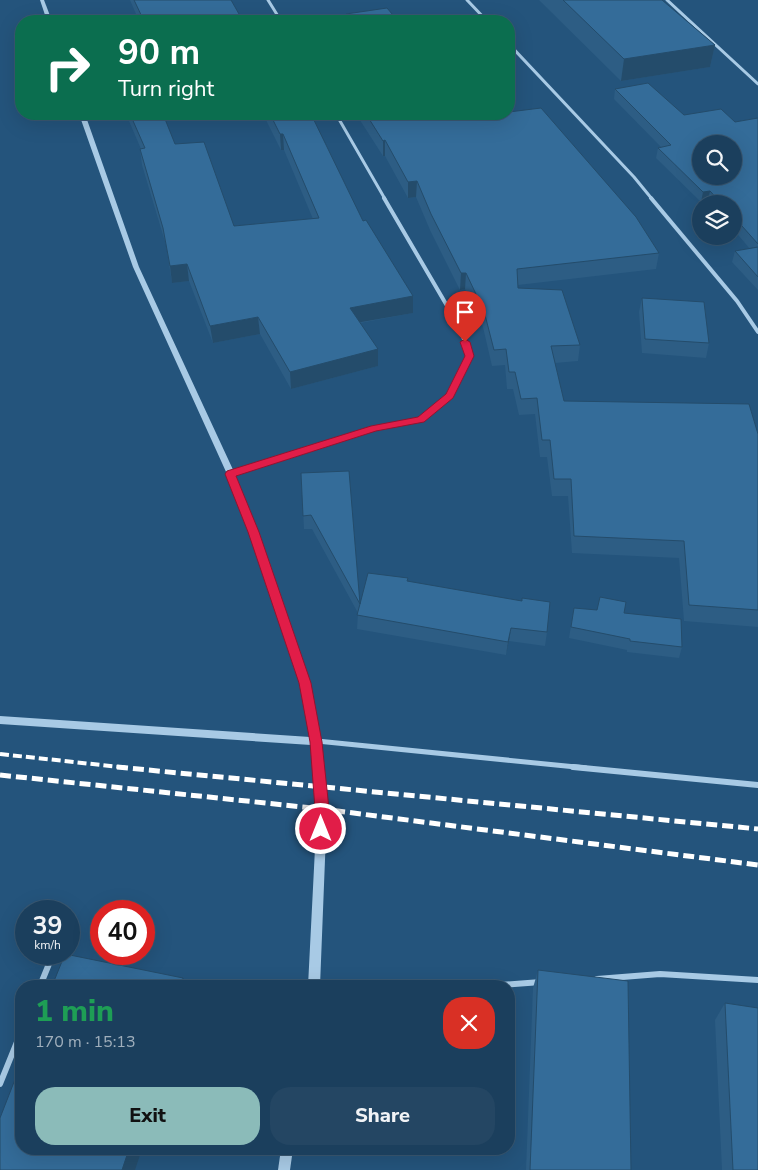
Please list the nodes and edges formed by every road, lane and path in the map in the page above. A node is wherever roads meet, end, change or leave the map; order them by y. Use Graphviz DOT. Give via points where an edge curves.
graph roads {
  1 [pos="42,0"];
  2 [pos="268,0"];
  3 [pos="467,0"];
  4 [pos="667,0"];
  5 [pos="48,15"];
  6 [pos="277,15"];
  7 [pos="481,15"];
  8 [pos="515,50"];
  9 [pos="758,84"];
  10 [pos="84,120"];
  11 [pos="339,120"];
  12 [pos="758,332"];
  13 [pos="230,474"];
  14 [pos="0,720"];
  15 [pos="316,742"];
  16 [pos="758,785"];
  17 [pos="49,965"];
  18 [pos="592,979"];
  19 [pos="42,980"];
  20 [pos="314,980"];
  21 [pos="758,980"];
  22 [pos="544,982"];
  23 [pos="515,984"];
  24 [pos="15,1047"];
  25 [pos="0,1084"];
  26 [pos="286,1155"];
  27 [pos="284,1170"];
  1 -- 5 [label="street"];
  2 -- 6 [label="street"];
  3 -- 7 [label="street"];
  4 -- 9 [label="street"];
  8 -- 12 [label="street" via="634,177 736,300"];
  10 -- 13 [label="street" via="136,266"];
  11 -- 13 [label="street" via="460,328 470,356 450,396 421,419 375,428"];
  13 -- 15 [label="street" via="254,532 305,683"];
  14 -- 15 [label="street"];
  15 -- 16 [label="street"];
  15 -- 20 [label="street" via="322,809"];
  17 -- 19 [label="street"];
  18 -- 21 [label="street" via="660,974"];
  22 -- 23 [label="street"];
  24 -- 25 [label="street"];
  26 -- 27 [label="street"];
}
